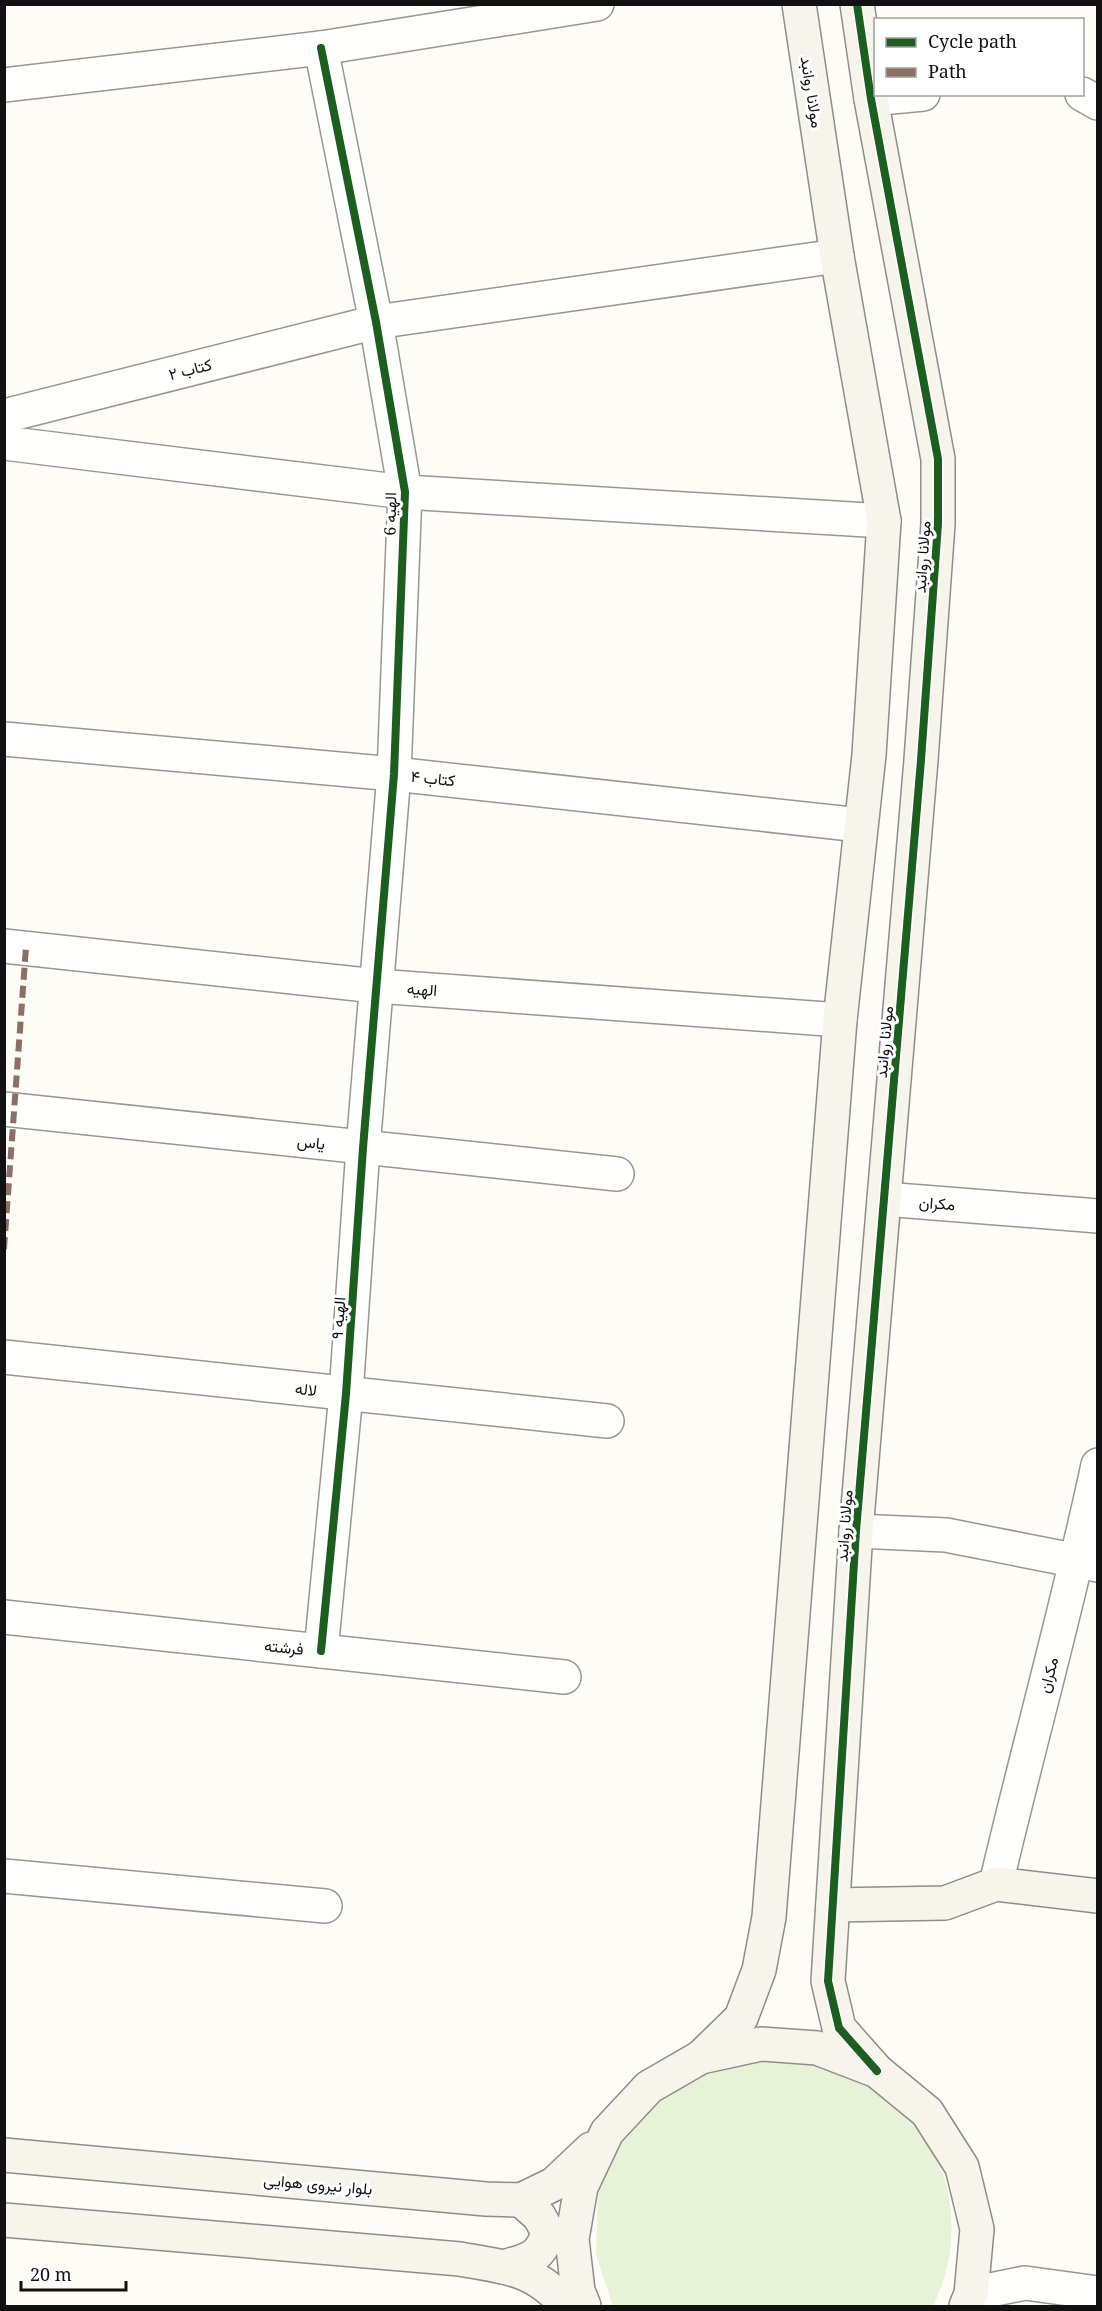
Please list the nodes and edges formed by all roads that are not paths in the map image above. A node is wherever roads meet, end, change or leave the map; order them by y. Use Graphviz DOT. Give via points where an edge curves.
graph roads {
  1 [pos="597,4"];
  2 [pos="799,4"];
  3 [pos="857,4"];
  4 [pos="321,48"];
  5 [pos="4,85"];
  6 [pos="1084,95"];
  7 [pos="902,96"];
  8 [pos="871,99"];
  9 [pos="1098,103"];
  10 [pos="837,256"];
  11 [pos="376,322"];
  12 [pos="4,416"];
  13 [pos="4,443"];
  14 [pos="405,492"];
  15 [pos="884,521"];
  16 [pos="4,740"];
  17 [pos="869,755"];
  18 [pos="921,760"];
  19 [pos="394,774"];
  20 [pos="860,825"];
  21 [pos="4,946"];
  22 [pos="376,986"];
  23 [pos="840,1020"];
  24 [pos="4,1108"];
  25 [pos="363,1148"];
  26 [pos="618,1174"];
  27 [pos="884,1199"];
  28 [pos="1098,1216"];
  29 [pos="4,1358"];
  30 [pos="346,1394"];
  31 [pos="608,1421"];
  32 [pos="1098,1465"];
  33 [pos="856,1531"];
  34 [pos="1088,1562"];
  35 [pos="4,1617"];
  36 [pos="321,1651"];
  37 [pos="564,1677"];
  38 [pos="4,1876"];
  39 [pos="996,1884"];
  40 [pos="1098,1896"];
  41 [pos="833,1905"];
  42 [pos="325,1906"];
  43 [pos="701,2057"];
  44 [pos="878,2071"];
  45 [pos="607,2132"];
  46 [pos="4,2155"];
  47 [pos="521,2200"];
  48 [pos="4,2220"];
  49 [pos="503,2267"];
  50 [pos="1098,2293"];
  51 [pos="968,2300"];
  52 [pos="567,2307"];
  53 [pos="584,2307"];
  1 -- 4 [label="street"];
  2 -- 10 [label="street, مولانا روانبد"];
  3 -- 8 [label="street, مولانا روانبد"];
  4 -- 5 [label="street"];
  4 -- 11 [label="street, الهیه 6"];
  6 -- 9 [label="street"];
  7 -- 8 [label="street"];
  8 -- 18 [label="street, مولانا روانبد" via="939,459"];
  10 -- 11 [label="street, کتاب ۲"];
  10 -- 15 [label="street, مولانا روانبد"];
  11 -- 12 [label="street, کتاب ۲"];
  11 -- 14 [label="street, الهیه 6"];
  13 -- 14 [label="street"];
  14 -- 15 [label="street"];
  14 -- 19 [label="street, الهیه 6"];
  15 -- 17 [label="street, مولانا روانبد"];
  16 -- 19 [label="street, کتاب ۴"];
  17 -- 18 [label="street"];
  17 -- 20 [label="street, مولانا روانبد"];
  18 -- 27 [label="street, مولانا روانبد"];
  19 -- 20 [label="street, کتاب ۴"];
  19 -- 22 [label="street, الهیه 6"];
  20 -- 23 [label="street, مولانا روانبد"];
  21 -- 22 [label="street, الهیه"];
  22 -- 23 [label="street, الهیه"];
  22 -- 25 [label="street, الهیه ۹"];
  23 -- 43 [label="street, مولانا روانبد" via="769,1917 759,1970 741,2018"];
  24 -- 25 [label="street, یاس"];
  25 -- 26 [label="street, یاس"];
  25 -- 30 [label="street, الهیه ۹"];
  27 -- 28 [label="street, مکران"];
  27 -- 33 [label="street, مولانا روانبد"];
  29 -- 30 [label="street, لاله"];
  30 -- 31 [label="street, لاله"];
  30 -- 36 [label="street, الهیه ۹"];
  32 -- 34 [label="street, مکران"];
  33 -- 34 [label="street" via="946,1535"];
  33 -- 41 [label="street, مولانا روانبد"];
  34 -- 39 [label="street, مکران" via="1023,1767"];
  35 -- 36 [label="street, فرشته"];
  36 -- 37 [label="street, فرشته"];
  38 -- 42 [label="street"];
  39 -- 40 [label="street"];
  39 -- 41 [label="street" via="945,1903"];
  41 -- 44 [label="street, مولانا روانبد" via="828,1981 838,2028"];
  43 -- 44 [label="street" via="761,2044 817,2048"];
  43 -- 45 [label="street, بلوار نیروی هوایی" via="649,2087"];
  44 -- 51 [label="street" via="927,2112 962,2167 977,2229"];
  45 -- 47 [label="street, بلوار نیروی هوایی" via="554,2184"];
  45 -- 53 [label="street" via="581,2187 572,2239 578,2291"];
  46 -- 47 [label="street, بلوار نیروی هوایی"];
  47 -- 49 [label="street" via="539,2216 548,2232 544,2247 530,2259"];
  48 -- 49 [label="street" via="460,2259"];
  49 -- 52 [label="street" via="533,2276"];
  50 -- 51 [label="street" via="1025,2283"];
}
